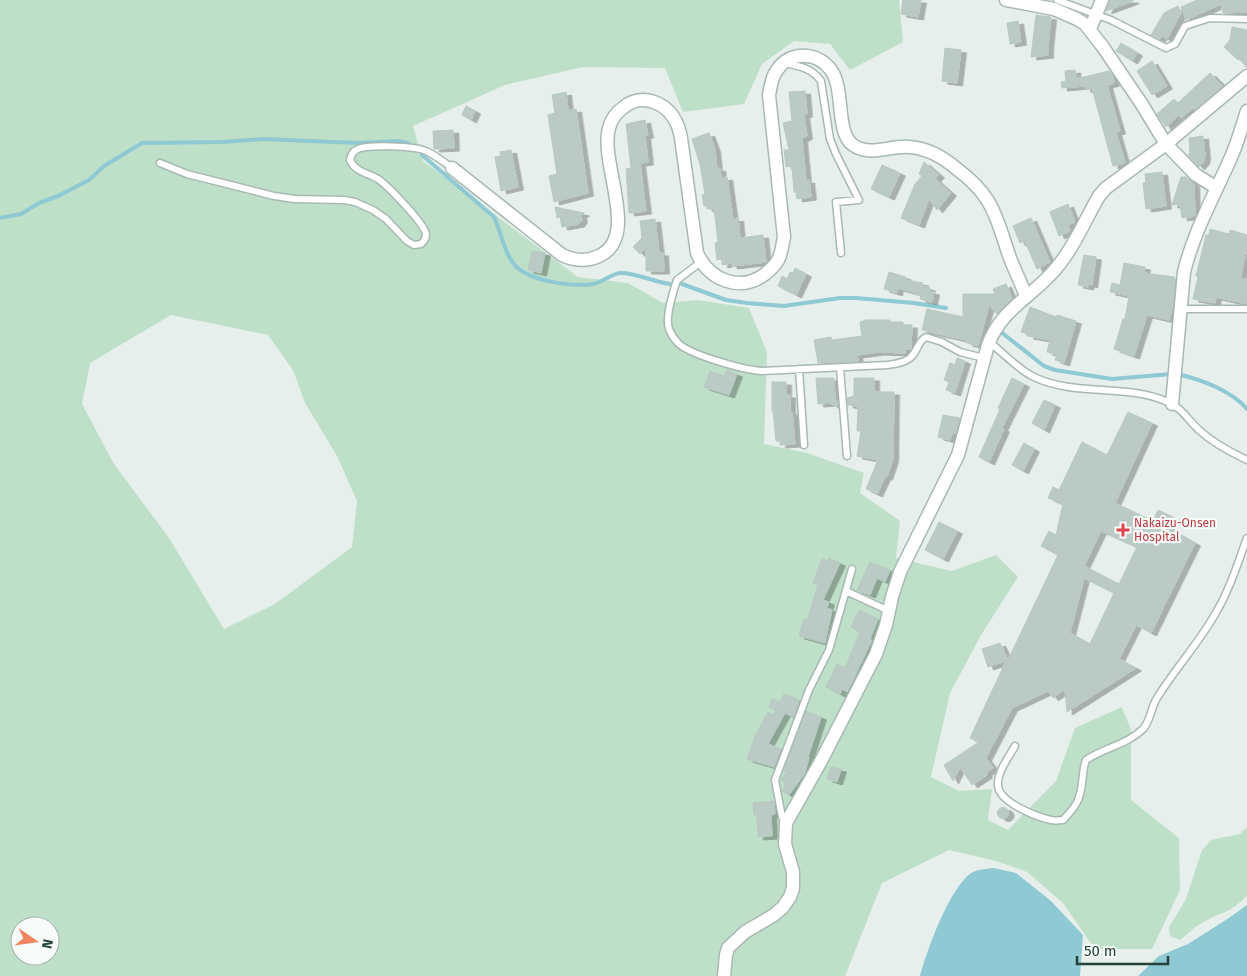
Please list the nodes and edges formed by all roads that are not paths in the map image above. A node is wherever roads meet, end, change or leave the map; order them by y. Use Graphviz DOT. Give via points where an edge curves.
graph roads {
  1 [pos="1006,0"];
  2 [pos="1057,0"];
  3 [pos="1102,0"];
  4 [pos="1096,14"];
  5 [pos="1247,19"];
  6 [pos="1090,29"];
  7 [pos="783,62"];
  8 [pos="1247,76"];
  9 [pos="1247,111"];
  10 [pos="1166,144"];
  11 [pos="160,163"];
  12 [pos="452,168"];
  13 [pos="1217,188"];
  14 [pos="841,253"];
  15 [pos="701,262"];
  16 [pos="1026,296"];
  17 [pos="1181,309"];
  18 [pos="1247,309"];
  19 [pos="989,342"];
  20 [pos="984,358"];
  21 [pos="840,368"];
  22 [pos="799,369"];
  23 [pos="1172,404"];
  24 [pos="804,445"];
  25 [pos="847,456"];
  26 [pos="1247,460"];
  27 [pos="1247,538"];
  28 [pos="852,569"];
  29 [pos="846,591"];
  30 [pos="889,611"];
  31 [pos="1015,746"];
  32 [pos="786,822"];
  33 [pos="724,976"];
  1 -- 6 [label="street" via="1054,9"];
  2 -- 4 [label="lane"];
  3 -- 4 [label="street"];
  4 -- 5 [label="lane" via="1166,48 1175,44 1185,26 1193,23 1210,18"];
  4 -- 6 [label="street"];
  6 -- 10 [label="street"];
  7 -- 14 [label="lane" via="810,70 821,81 830,139 859,200 836,202"];
  7 -- 15 [label="street" via="774,76 769,95 784,237 781,252 773,268 752,282 718,278"];
  7 -- 16 [label="street" via="808,56 832,70 844,129 852,145 871,151 910,147 930,152 949,162 976,185 995,214"];
  8 -- 10 [label="street"];
  9 -- 13 [label="street"];
  10 -- 13 [label="street" via="1196,175"];
  10 -- 16 [label="street" via="1106,188 1061,263"];
  11 -- 12 [label="lane" via="187,174 274,196 355,202 386,219 414,245 421,244 426,233 418,220 388,187 355,168 350,160 352,154 362,148 408,147 424,150"];
  12 -- 15 [label="street" via="562,255 572,259 592,259 613,246 618,232 607,145 609,127 619,111 630,102 650,100 662,106 678,125"];
  13 -- 17 [label="street" via="1189,251"];
  15 -- 22 [label="lane" via="675,285 668,323 679,344 750,370"];
  16 -- 19 [label="street" via="1000,320"];
  17 -- 18 [label="lane"];
  17 -- 23 [label="street"];
  19 -- 20 [label="street"];
  19 -- 23 [label="lane" via="1032,376 1046,382 1139,394"];
  20 -- 21 [label="lane" via="960,352 926,337 917,346 913,357 902,362"];
  20 -- 30 [label="street" via="958,455 900,572"];
  21 -- 22 [label="lane"];
  21 -- 25 [label="lane"];
  22 -- 24 [label="lane"];
  23 -- 26 [label="lane" via="1207,437"];
  27 -- 31 [label="lane" via="1230,587 1218,610 1156,699 1149,720 1130,738 1086,760 1079,798 1063,820 1052,820 1004,799 998,785 999,776"];
  28 -- 29 [label="lane"];
  29 -- 30 [label="lane"];
  29 -- 32 [label="lane" via="829,650 809,690 775,780 782,817"];
  30 -- 32 [label="street" via="876,654 860,688"];
  32 -- 33 [label="street" via="784,844 793,872 790,898 774,915 745,932 728,948"];
}
